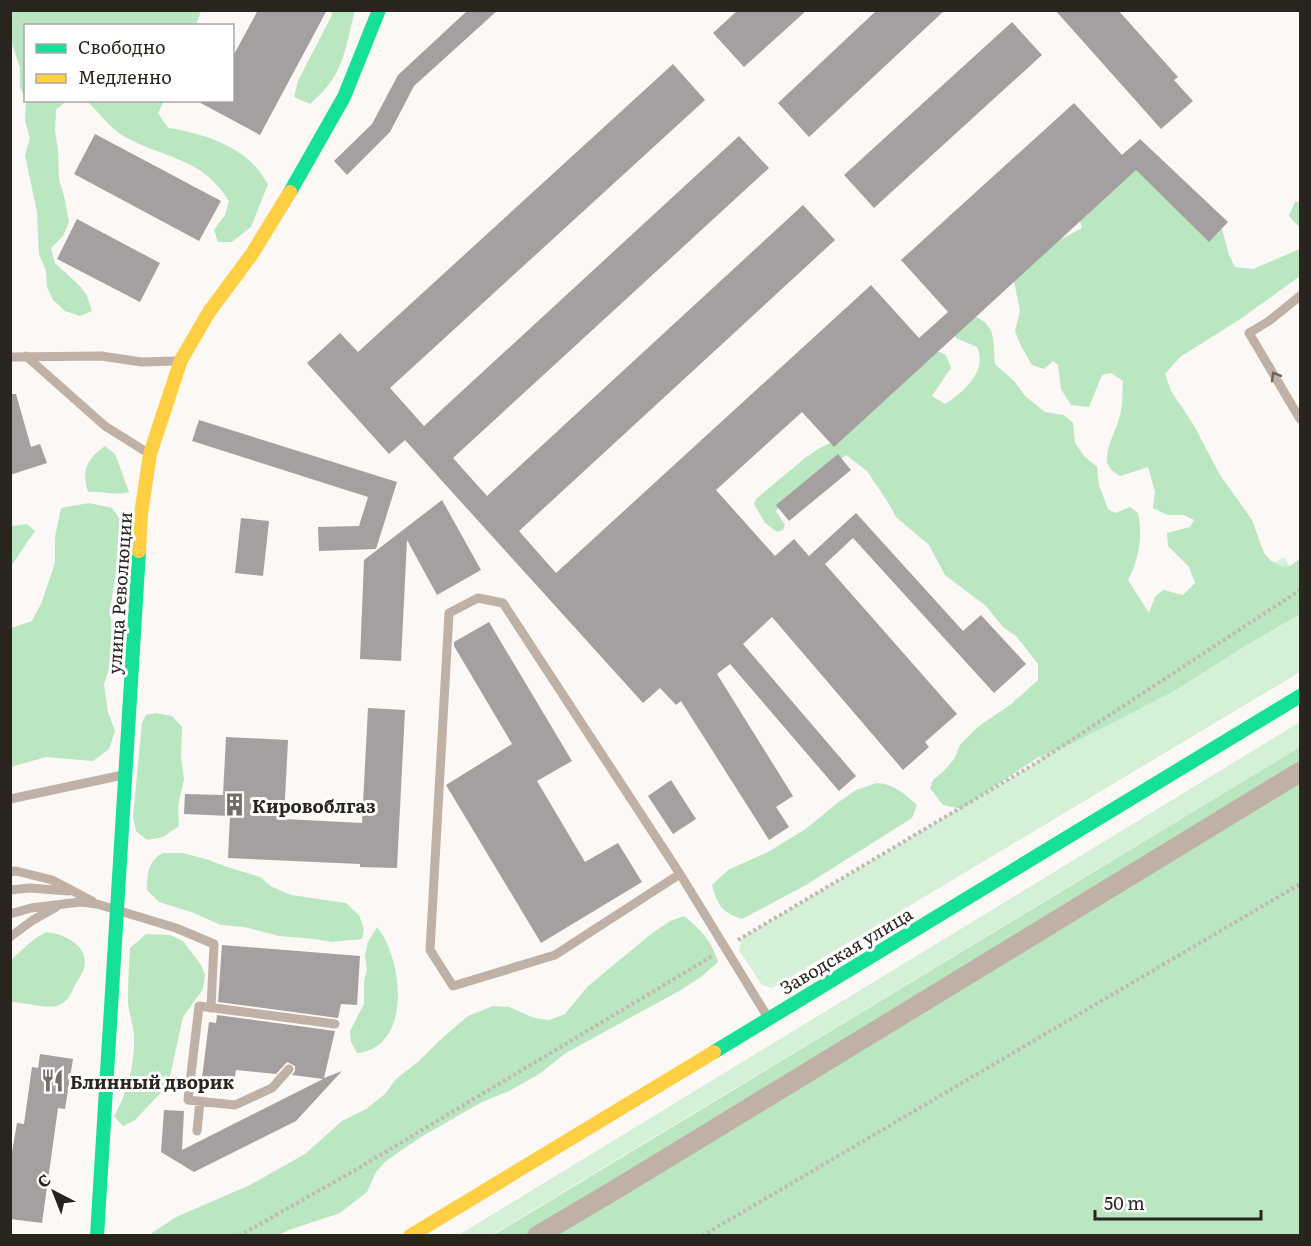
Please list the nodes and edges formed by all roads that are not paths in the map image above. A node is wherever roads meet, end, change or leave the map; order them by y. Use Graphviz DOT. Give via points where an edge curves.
graph roads {
  1 [pos="379,10"];
  2 [pos="1300,296"];
  3 [pos="26,356"];
  4 [pos="10,357"];
  5 [pos="182,360"];
  6 [pos="1300,419"];
  7 [pos="150,454"];
  8 [pos="1300,696"];
  9 [pos="1300,772"];
  10 [pos="126,775"];
  11 [pos="10,799"];
  12 [pos="10,872"];
  13 [pos="681,874"];
  14 [pos="10,890"];
  15 [pos="74,891"];
  16 [pos="68,902"];
  17 [pos="97,904"];
  18 [pos="118,910"];
  19 [pos="10,914"];
  20 [pos="10,937"];
  21 [pos="211,1008"];
  22 [pos="769,1018"];
  23 [pos="335,1023"];
  24 [pos="289,1070"];
  25 [pos="200,1101"];
  26 [pos="197,1131"];
  27 [pos="97,1236"];
  28 [pos="410,1236"];
  29 [pos="537,1236"];
  1 -- 5 [label="street, улица Революции" via="344,97 286,200 209,312"];
  6 -- 2 [label="lane, one-way" via="1249,333"];
  3 -- 4 [label="lane"];
  3 -- 5 [label="lane" via="101,356 142,362"];
  3 -- 7 [label="lane" via="105,426"];
  5 -- 7 [label="street, улица Революции"];
  7 -- 10 [label="street, улица Революции" via="141,514"];
  8 -- 22 [label="street, Заводская улица"];
  9 -- 29 [label="street"];
  10 -- 11 [label="lane"];
  10 -- 18 [label="street, улица Революции"];
  12 -- 15 [label="lane" via="39,876"];
  13 -- 13 [label="lane" via="503,603 478,598 448,613 430,950 453,986 555,955"];
  13 -- 22 [label="lane"];
  14 -- 15 [label="lane"];
  15 -- 17 [label="lane"];
  16 -- 17 [label="lane"];
  16 -- 19 [label="lane"];
  16 -- 20 [label="lane" via="40,915"];
  17 -- 18 [label="lane"];
  18 -- 21 [label="lane" via="214,944"];
  18 -- 27 [label="street, улица Революции"];
  21 -- 23 [label="lane"];
  21 -- 25 [label="lane" via="199,1006 196,1030 188,1100"];
  22 -- 28 [label="street, Заводская улица"];
  24 -- 25 [label="lane" via="272,1088 235,1105"];
  25 -- 26 [label="lane"];
}
